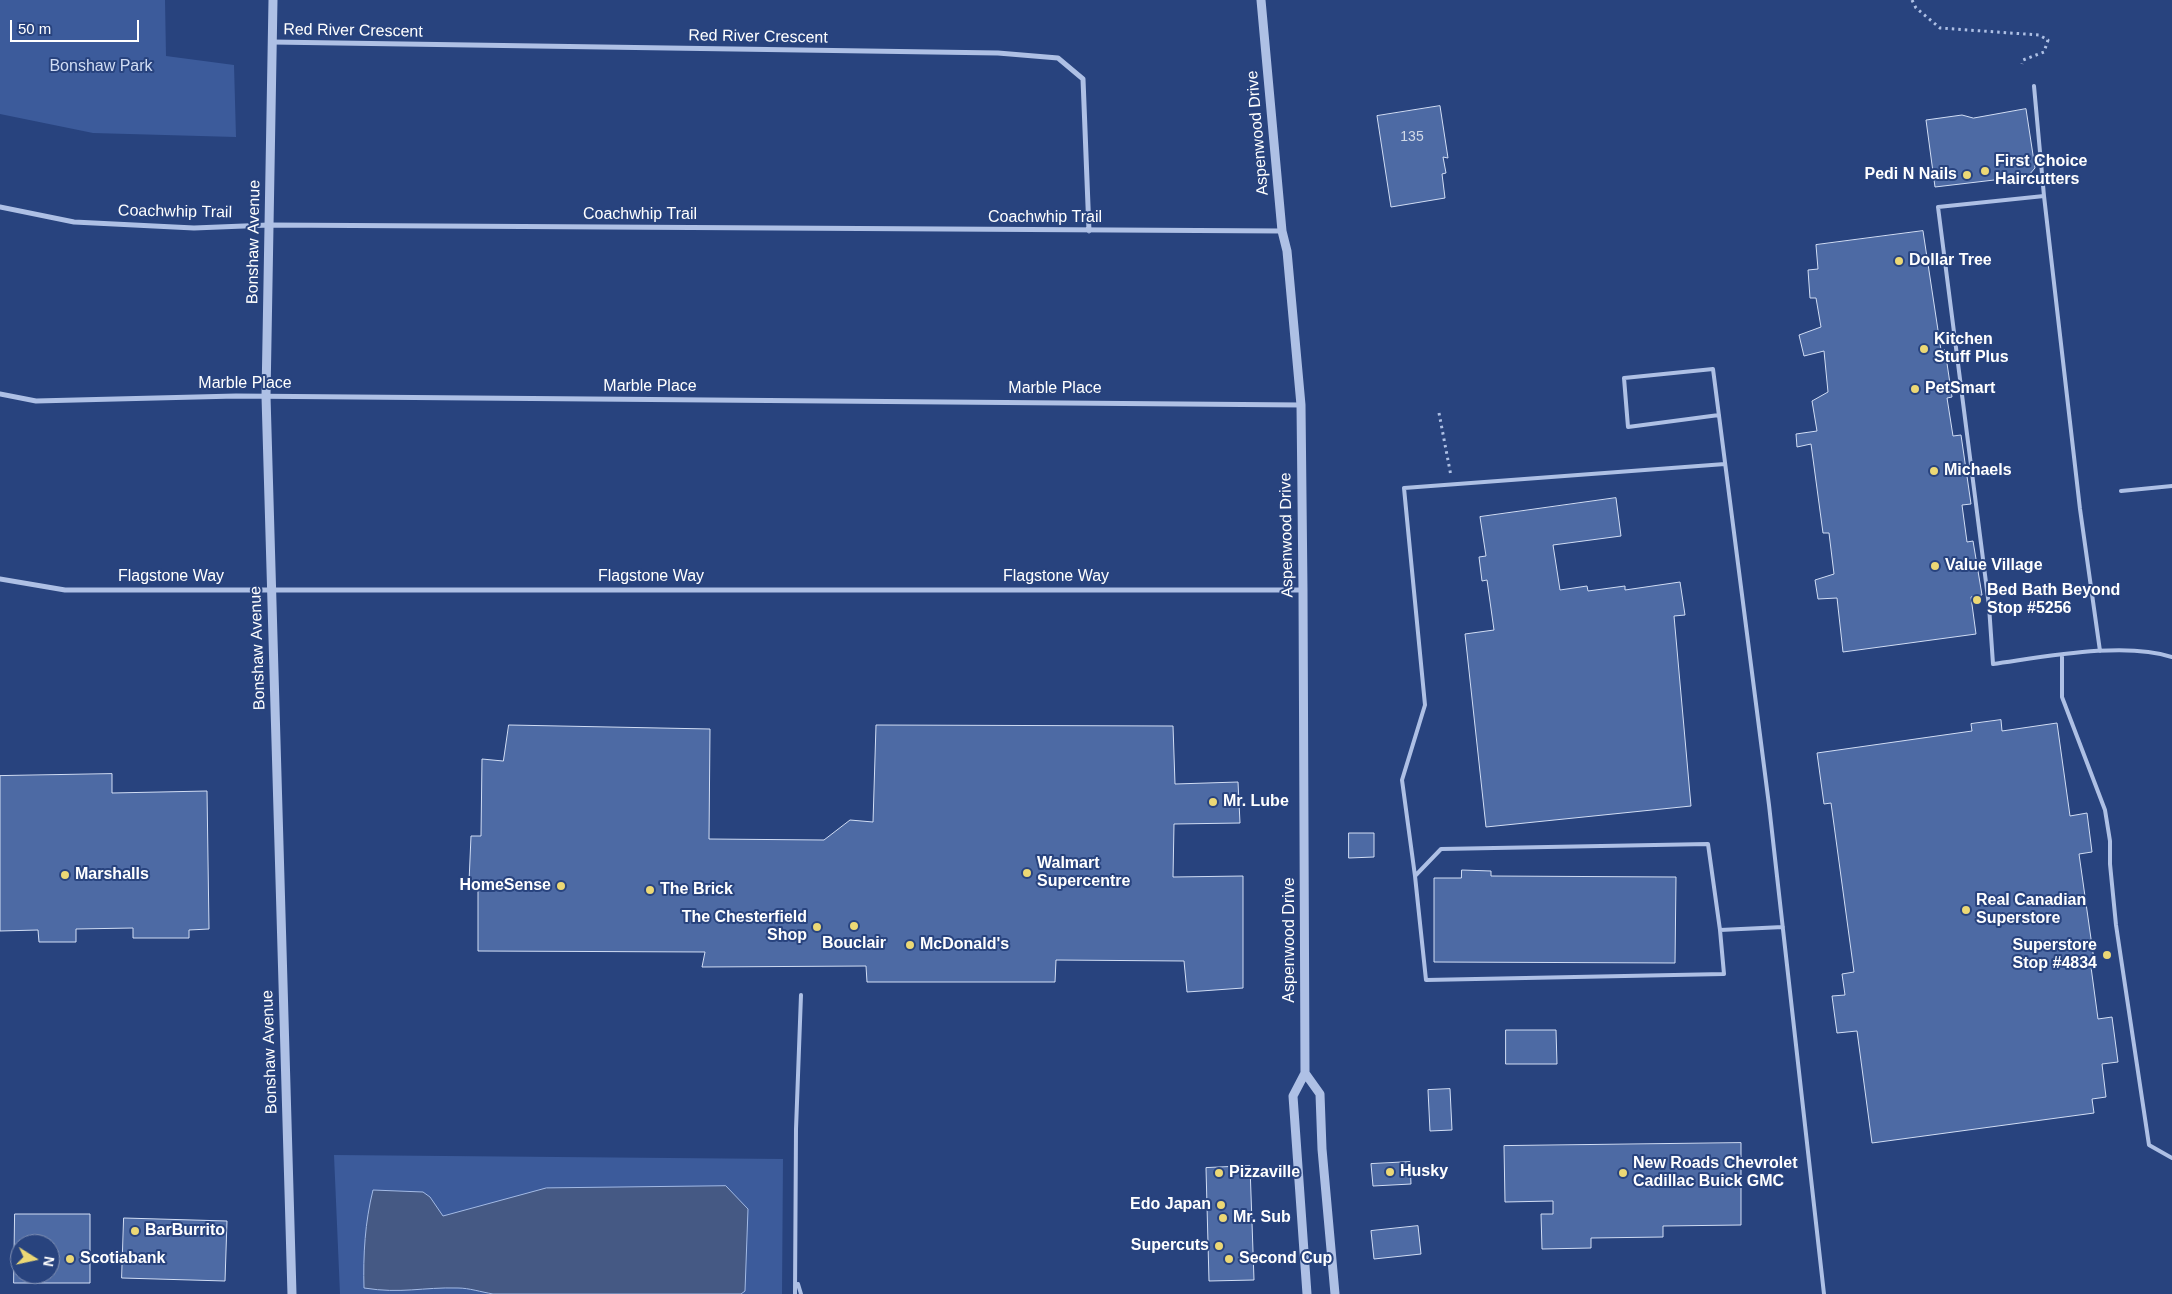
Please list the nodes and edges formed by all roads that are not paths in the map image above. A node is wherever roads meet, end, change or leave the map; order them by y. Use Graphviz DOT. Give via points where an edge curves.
graph roads {
  1 [pos="273,0"];
  2 [pos="1261,0"];
  3 [pos="272,42"];
  4 [pos="2034,86"];
  5 [pos="2044,196"];
  6 [pos="0,207"];
  7 [pos="269,224"];
  8 [pos="1089,231"];
  9 [pos="1282,231"];
  10 [pos="0,394"];
  11 [pos="266,396"];
  12 [pos="1300,405"];
  13 [pos="1719,416"];
  14 [pos="1725,464"];
  15 [pos="2172,486"];
  16 [pos="2121,491"];
  17 [pos="0,579"];
  18 [pos="271,590"];
  19 [pos="1304,590"];
  20 [pos="2100,651"];
  21 [pos="2062,655"];
  22 [pos="2172,658"];
  23 [pos="1415,876"];
  24 [pos="1783,927"];
  25 [pos="1720,930"];
  26 [pos="801,995"];
  27 [pos="1305,1072"];
  28 [pos="2172,1158"];
  29 [pos="797,1282"];
  30 [pos="292,1294"];
  31 [pos="795,1294"];
  32 [pos="801,1294"];
  33 [pos="1307,1294"];
  34 [pos="1335,1294"];
  35 [pos="1824,1294"];
  1 -- 3 [label="street, Bonshaw Avenue"];
  2 -- 9 [label="street, Aspenwood Drive"];
  3 -- 7 [label="street, Bonshaw Avenue"];
  3 -- 8 [label="street, Red River Crescent" via="998,53 1058,58 1083,79"];
  4 -- 5 [label="lane"];
  5 -- 20 [label="lane" via="2080,509"];
  5 -- 21 [label="lane" via="1938,207 1990,606 1993,664"];
  6 -- 7 [label="street, Coachwhip Trail" via="74,222 194,228"];
  7 -- 8 [label="street, Coachwhip Trail"];
  7 -- 11 [label="street, Bonshaw Avenue"];
  8 -- 9 [label="street, Coachwhip Trail"];
  9 -- 12 [label="street, Aspenwood Drive" via="1287,251"];
  10 -- 11 [label="street, Marble Place" via="36,401"];
  11 -- 12 [label="street, Marble Place"];
  11 -- 18 [label="street, Bonshaw Avenue"];
  12 -- 19 [label="street, Aspenwood Drive"];
  13 -- 13 [label="lane" via="1628,427 1624,378 1713,369"];
  13 -- 14 [label="lane"];
  14 -- 23 [label="lane" via="1404,488 1425,705 1402,780"];
  14 -- 24 [label="lane"];
  15 -- 16 [label="lane"];
  17 -- 18 [label="street, Flagstone Way" via="65,590"];
  18 -- 19 [label="street, Flagstone Way"];
  18 -- 30 [label="street, Bonshaw Avenue"];
  19 -- 27 [label="street, Aspenwood Drive"];
  20 -- 21 [label="lane"];
  20 -- 22 [label="lane" via="2138,652"];
  21 -- 28 [label="lane" via="2062,697 2105,810 2116,925 2149,1145"];
  23 -- 25 [label="lane" via="1441,849 1708,844"];
  23 -- 25 [label="lane" via="1426,980 1724,974"];
  24 -- 25 [label="lane"];
  24 -- 35 [label="lane"];
  26 -- 29 [label="lane" via="796,1129"];
  27 -- 33 [label="street, Aspenwood Drive" via="1293,1096"];
  27 -- 34 [label="street" via="1320,1094"];
  29 -- 31 [label="lane"];
  29 -- 32 [label="lane"];
}
